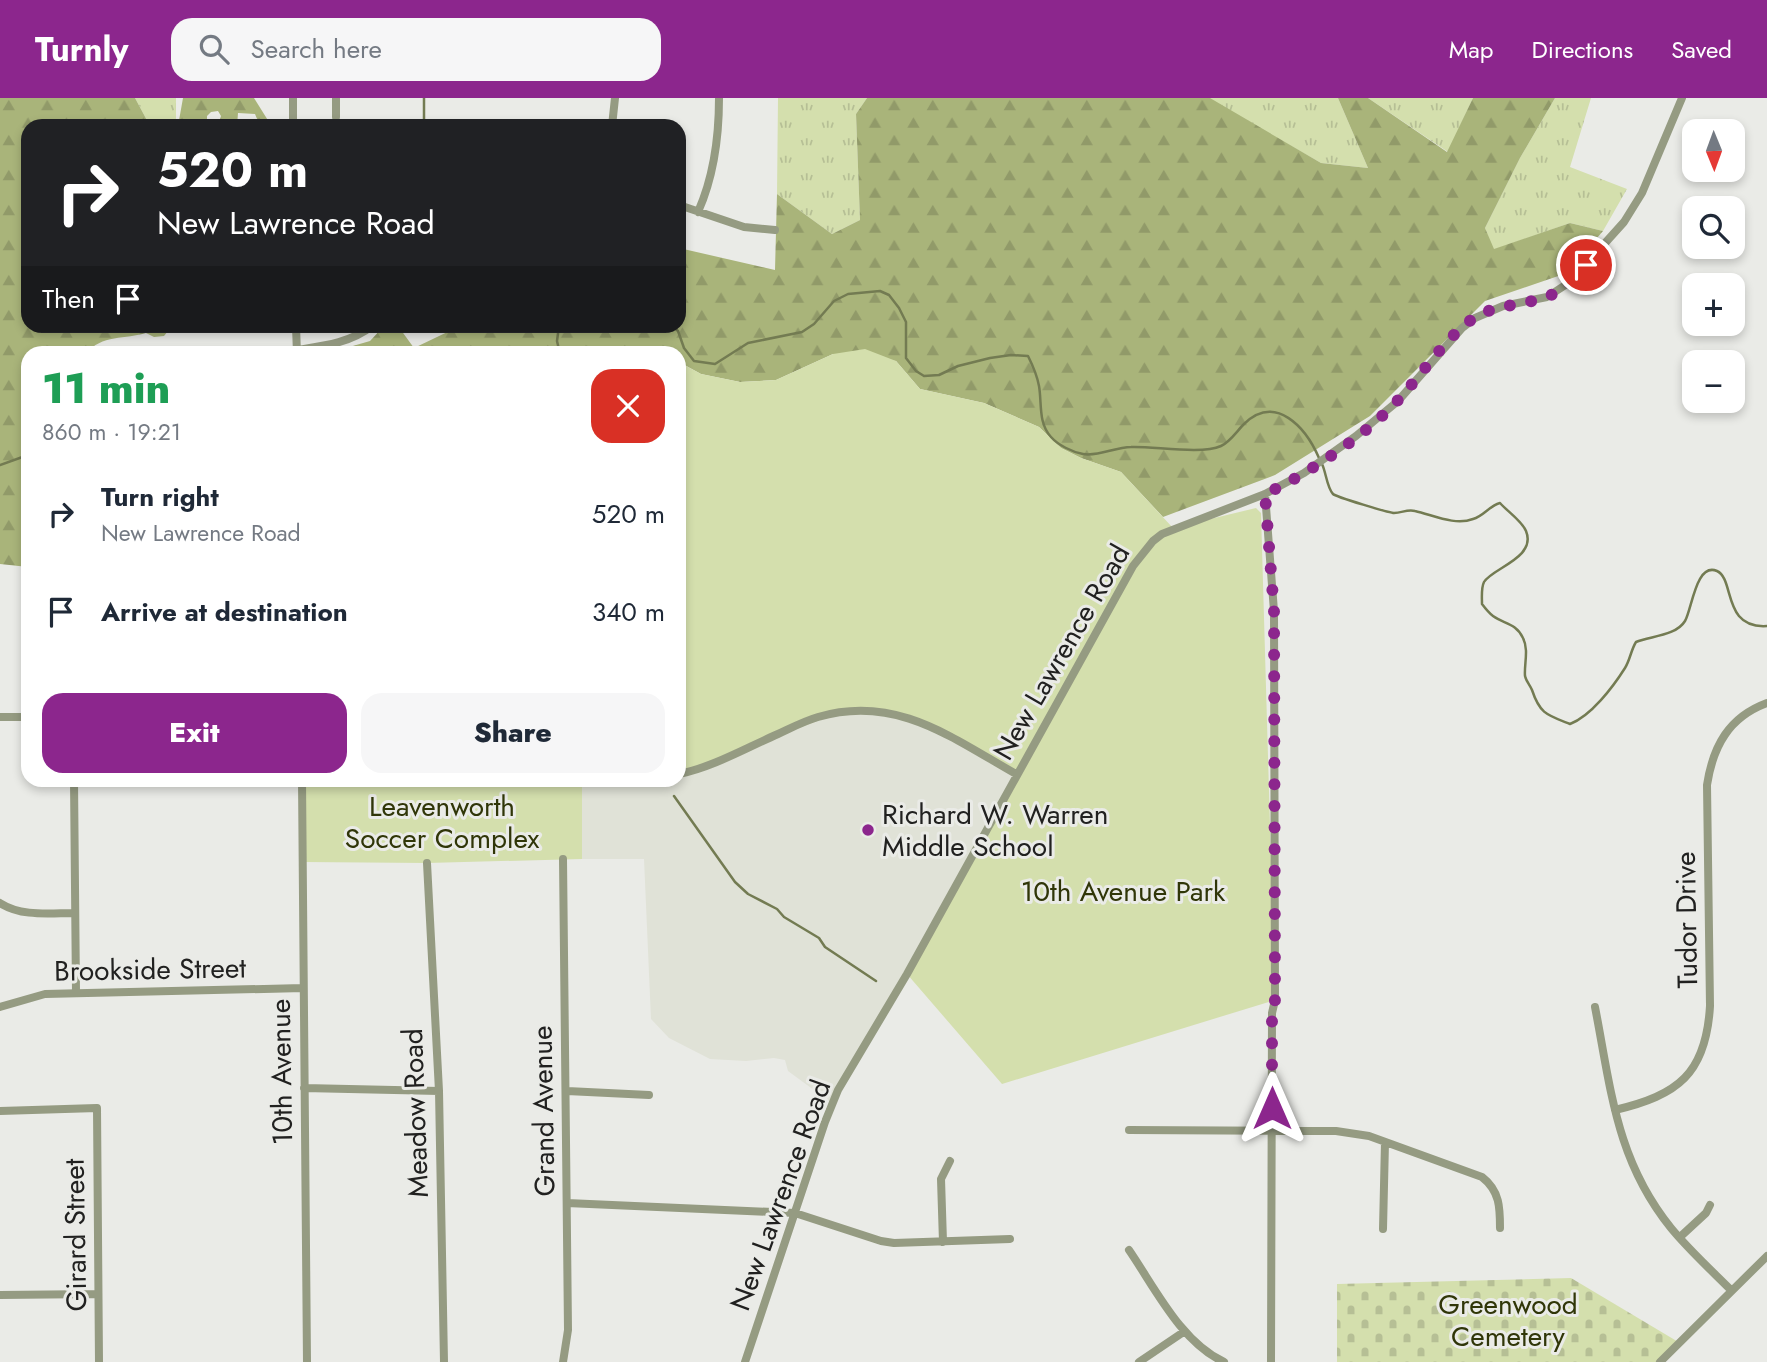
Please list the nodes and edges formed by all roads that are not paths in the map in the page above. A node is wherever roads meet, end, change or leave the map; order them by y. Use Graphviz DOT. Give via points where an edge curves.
graph roads {
  1 [pos="293,98"];
  2 [pos="336,98"];
  3 [pos="615,98"];
  4 [pos="719,98"];
  5 [pos="1682,98"];
  6 [pos="336,117"];
  7 [pos="293,119"];
  8 [pos="613,119"];
  9 [pos="686,208"];
  10 [pos="698,212"];
  11 [pos="775,230"];
  12 [pos="361,333"];
  13 [pos="324,346"];
  14 [pos="1265,494"];
  15 [pos="1767,703"];
  16 [pos="0,717"];
  17 [pos="21,717"];
  18 [pos="686,771"];
  19 [pos="1016,774"];
  20 [pos="74,787"];
  21 [pos="302,787"];
  22 [pos="563,859"];
  23 [pos="427,863"];
  24 [pos="0,903"];
  25 [pos="75,913"];
  26 [pos="303,988"];
  27 [pos="76,993"];
  28 [pos="0,1007"];
  29 [pos="1595,1007"];
  30 [pos="304,1088"];
  31 [pos="439,1091"];
  32 [pos="567,1091"];
  33 [pos="649,1095"];
  34 [pos="1615,1110"];
  35 [pos="0,1111"];
  36 [pos="1129,1130"];
  37 [pos="1271,1132"];
  38 [pos="1385,1142"];
  39 [pos="950,1161"];
  40 [pos="567,1203"];
  41 [pos="1710,1205"];
  42 [pos="795,1213"];
  43 [pos="1500,1228"];
  44 [pos="1383,1229"];
  45 [pos="1679,1237"];
  46 [pos="1010,1239"];
  47 [pos="943,1242"];
  48 [pos="1129,1250"];
  49 [pos="1767,1256"];
  50 [pos="1731,1290"];
  51 [pos="98,1294"];
  52 [pos="0,1295"];
  53 [pos="1185,1331"];
  54 [pos="99,1362"];
  55 [pos="307,1362"];
  56 [pos="444,1362"];
  57 [pos="563,1362"];
  58 [pos="745,1362"];
  59 [pos="1139,1362"];
  60 [pos="1224,1362"];
  61 [pos="1271,1362"];
  62 [pos="1660,1362"];
  1 -- 7 [label="street"];
  2 -- 6 [label="street"];
  3 -- 8 [label="street"];
  4 -- 10 [label="street" via="714,165"];
  5 -- 14 [label="street, New Lawrence Road" via="1642,193 1624,222 1570,282 1547,297 1475,317 1398,401 1304,473"];
  9 -- 10 [label="street"];
  10 -- 11 [label="street" via="744,227"];
  12 -- 13 [label="street"];
  14 -- 19 [label="street, New Lawrence Road" via="1173,528 1153,541 1133,566"];
  14 -- 37 [label="street" via="1274,611"];
  15 -- 34 [label="street, Tudor Drive" via="1727,729 1710,763 1710,1006 1708,1033 1699,1058 1672,1089"];
  16 -- 17 [label="street"];
  18 -- 19 [label="street" via="817,718 859,711 906,716"];
  19 -- 42 [label="street, New Lawrence Road" via="838,1090"];
  20 -- 25 [label="street"];
  21 -- 26 [label="street, 10th Avenue"];
  22 -- 32 [label="street, Grand Avenue"];
  23 -- 31 [label="street, Meadow Road"];
  24 -- 25 [label="street" via="26,913"];
  25 -- 27 [label="street"];
  26 -- 27 [label="street, Brookside Street"];
  26 -- 30 [label="street, 10th Avenue"];
  27 -- 28 [label="street, Brookside Street" via="45,994"];
  29 -- 34 [label="street"];
  30 -- 31 [label="street"];
  30 -- 55 [label="street, 10th Avenue"];
  31 -- 56 [label="street, Meadow Road"];
  32 -- 33 [label="street"];
  32 -- 40 [label="street, Grand Avenue"];
  34 -- 45 [label="street" via="1635,1171"];
  35 -- 51 [label="street, Girard Street" via="97,1108"];
  36 -- 37 [label="street"];
  37 -- 38 [label="street" via="1352,1132"];
  37 -- 61 [label="street"];
  38 -- 43 [label="street" via="1482,1177 1498,1197"];
  38 -- 44 [label="street"];
  39 -- 47 [label="street" via="941,1179"];
  40 -- 42 [label="street"];
  40 -- 57 [label="street, Grand Avenue" via="568,1331"];
  41 -- 45 [label="street"];
  42 -- 47 [label="street" via="881,1241"];
  42 -- 58 [label="street, New Lawrence Road"];
  45 -- 50 [label="street"];
  46 -- 47 [label="street"];
  48 -- 53 [label="street"];
  49 -- 50 [label="street"];
  50 -- 62 [label="street"];
  51 -- 52 [label="street"];
  51 -- 54 [label="street, Girard Street"];
  53 -- 59 [label="street"];
  53 -- 60 [label="street"];
}
